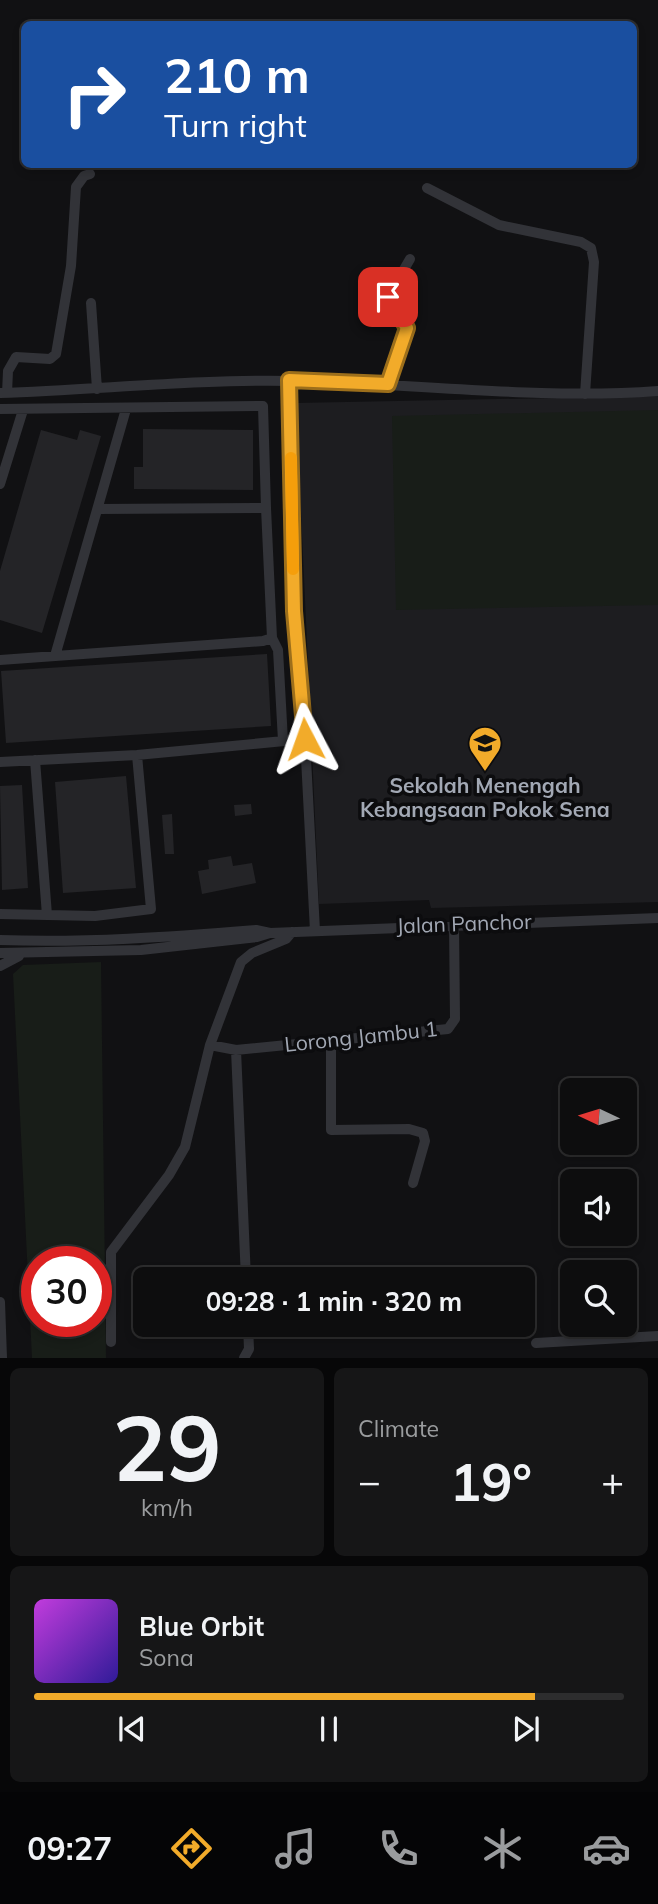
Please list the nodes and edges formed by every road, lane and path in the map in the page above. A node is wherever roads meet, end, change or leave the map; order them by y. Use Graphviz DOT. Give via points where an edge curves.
graph roads {
  1 [pos="90,174"];
  2 [pos="427,188"];
  3 [pos="410,259"];
  4 [pos="91,303"];
  5 [pos="289,380"];
  6 [pos="388,384"];
  7 [pos="97,389"];
  8 [pos="658,391"];
  9 [pos="4,393"];
  10 [pos="585,394"];
  11 [pos="126,409"];
  12 [pos="0,410"];
  13 [pos="23,410"];
  14 [pos="0,484"];
  15 [pos="266,508"];
  16 [pos="98,509"];
  17 [pos="272,638"];
  18 [pos="55,656"];
  19 [pos="0,660"];
  20 [pos="305,739"];
  21 [pos="284,741"];
  22 [pos="137,754"];
  23 [pos="35,760"];
  24 [pos="0,762"];
  25 [pos="0,914"];
  26 [pos="47,915"];
  27 [pos="658,918"];
  28 [pos="454,924"];
  29 [pos="315,931"];
  30 [pos="292,932"];
  31 [pos="270,933"];
  32 [pos="3,941"];
  33 [pos="0,953"];
  34 [pos="29,953"];
  35 [pos="0,965"];
  36 [pos="331,1040"];
  37 [pos="210,1045"];
  38 [pos="236,1050"];
  39 [pos="413,1183"];
  40 [pos="245,1267"];
  41 [pos="0,1302"];
  42 [pos="658,1336"];
  43 [pos="248,1337"];
  44 [pos="111,1342"];
  45 [pos="536,1343"];
  46 [pos="2,1358"];
  47 [pos="244,1358"];
  1 -- 9 [label="street" via="76,187 71,266 56,354 50,359 16,357"];
  2 -- 10 [label="street" via="499,225 592,248"];
  3 -- 6 [label="street" via="388,297 407,328"];
  4 -- 7 [label="street"];
  5 -- 6 [label="street"];
  5 -- 7 [label="street"];
  5 -- 20 [label="street" via="294,611"];
  6 -- 10 [label="street" via="491,393"];
  7 -- 9 [label="street"];
  8 -- 10 [label="street"];
  11 -- 13 [label="street"];
  11 -- 15 [label="street" via="263,406"];
  11 -- 16 [label="street"];
  12 -- 13 [label="street"];
  13 -- 14 [label="street"];
  15 -- 16 [label="street"];
  15 -- 17 [label="street"];
  16 -- 18 [label="street"];
  17 -- 18 [label="street"];
  17 -- 21 [label="street" via="278,650"];
  18 -- 19 [label="street"];
  20 -- 21 [label="street"];
  20 -- 29 [label="street"];
  21 -- 22 [label="street"];
  22 -- 23 [label="street"];
  22 -- 26 [label="street" via="151,909 95,916"];
  23 -- 24 [label="street"];
  23 -- 26 [label="street"];
  25 -- 26 [label="street"];
  27 -- 28 [label="street, Jalan Panchor"];
  28 -- 29 [label="street, Jalan Panchor"];
  28 -- 36 [label="street, Lorong Jambu 1" via="453,1026"];
  29 -- 30 [label="street, Jalan Panchor"];
  30 -- 31 [label="street, Jalan Panchor"];
  30 -- 37 [label="street" via="241,962"];
  31 -- 32 [label="street, Jalan Panchor"];
  31 -- 34 [label="street, Jalan Panchor" via="141,950"];
  33 -- 34 [label="street, Jalan Panchor"];
  34 -- 35 [label="street"];
  36 -- 38 [label="street, Lorong Jambu 1"];
  36 -- 39 [label="street" via="331,1130 409,1129 423,1133 425,1141"];
  37 -- 38 [label="street, Lorong Jambu 1"];
  37 -- 44 [label="street" via="185,1147 111,1252"];
  38 -- 40 [label="street"];
  41 -- 46 [label="street"];
  42 -- 45 [label="street"];
  43 -- 47 [label="street"];
}
